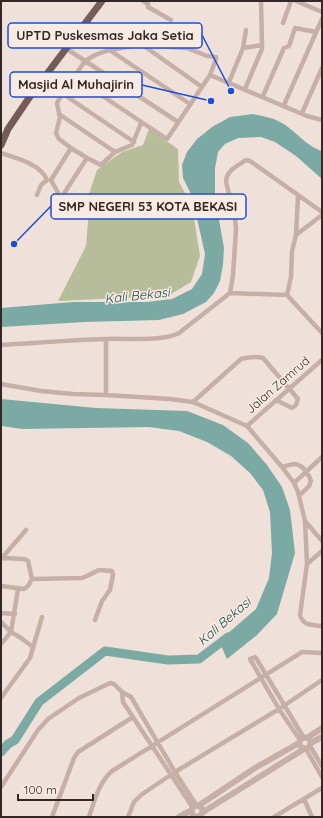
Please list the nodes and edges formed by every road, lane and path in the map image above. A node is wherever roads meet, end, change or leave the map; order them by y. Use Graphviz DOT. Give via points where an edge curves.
graph roads {
  1 [pos="102,1"];
  2 [pos="143,1"];
  3 [pos="261,1"];
  4 [pos="291,1"];
  5 [pos="296,1"];
  6 [pos="322,12"];
  7 [pos="322,19"];
  8 [pos="171,20"];
  9 [pos="283,23"];
  10 [pos="246,30"];
  11 [pos="316,32"];
  12 [pos="144,46"];
  13 [pos="263,46"];
  14 [pos="243,48"];
  15 [pos="67,49"];
  16 [pos="111,51"];
  17 [pos="85,61"];
  18 [pos="322,68"];
  19 [pos="210,75"];
  20 [pos="74,77"];
  21 [pos="229,82"];
  22 [pos="202,87"];
  23 [pos="245,89"];
  24 [pos="63,94"];
  25 [pos="263,96"];
  26 [pos="190,104"];
  27 [pos="284,105"];
  28 [pos="302,113"];
  29 [pos="59,114"];
  30 [pos="322,119"];
  31 [pos="178,122"];
  32 [pos="141,124"];
  33 [pos="134,142"];
  34 [pos="1,145"];
  35 [pos="71,148"];
  36 [pos="115,152"];
  37 [pos="1,153"];
  38 [pos="87,158"];
  39 [pos="37,195"];
  40 [pos="298,196"];
  41 [pos="61,198"];
  42 [pos="322,214"];
  43 [pos="77,216"];
  44 [pos="296,235"];
  45 [pos="230,292"];
  46 [pos="287,294"];
  47 [pos="322,333"];
  48 [pos="106,339"];
  49 [pos="1,345"];
  50 [pos="322,360"];
  51 [pos="1,384"];
  52 [pos="289,389"];
  53 [pos="106,395"];
  54 [pos="276,400"];
  55 [pos="193,402"];
  56 [pos="247,426"];
  57 [pos="322,457"];
  58 [pos="282,467"];
  59 [pos="307,471"];
  60 [pos="294,483"];
  61 [pos="299,496"];
  62 [pos="305,521"];
  63 [pos="26,530"];
  64 [pos="322,541"];
  65 [pos="322,551"];
  66 [pos="2,558"];
  67 [pos="307,564"];
  68 [pos="32,579"];
  69 [pos="1,586"];
  70 [pos="18,589"];
  71 [pos="1,613"];
  72 [pos="15,614"];
  73 [pos="42,617"];
  74 [pos="95,620"];
  75 [pos="1,622"];
  76 [pos="322,626"];
  77 [pos="11,632"];
  78 [pos="1,644"];
  79 [pos="33,645"];
  80 [pos="322,653"];
  81 [pos="266,675"];
  82 [pos="261,678"];
  83 [pos="322,680"];
  84 [pos="122,692"];
  85 [pos="1,698"];
  86 [pos="284,706"];
  87 [pos="279,709"];
  88 [pos="133,717"];
  89 [pos="322,728"];
  90 [pos="322,737"];
  91 [pos="157,742"];
  92 [pos="305,743"];
  93 [pos="152,746"];
  94 [pos="322,766"];
  95 [pos="173,774"];
  96 [pos="322,777"];
  97 [pos="1,787"];
  98 [pos="322,788"];
  99 [pos="304,799"];
  100 [pos="195,807"];
  101 [pos="199,815"];
  102 [pos="278,816"];
  103 [pos="52,817"];
  104 [pos="89,817"];
  105 [pos="128,817"];
  106 [pos="179,817"];
  107 [pos="312,817"];
  1 -- 15 [label="main road"];
  2 -- 8 [label="street" via="148,7"];
  3 -- 13 [label="street"];
  4 -- 9 [label="street"];
  5 -- 6 [label="street"];
  7 -- 11 [label="street"];
  10 -- 14 [label="street"];
  11 -- 25 [label="street" via="294,28 289,46 284,48"];
  11 -- 27 [label="street"];
  12 -- 16 [label="street" via="137,45"];
  12 -- 19 [label="street" via="182,47 207,56 215,56"];
  12 -- 22 [label="street"];
  13 -- 14 [label="street"];
  13 -- 23 [label="street"];
  14 -- 21 [label="street"];
  15 -- 17 [label="street"];
  15 -- 34 [label="main road" via="31,95 8,129"];
  16 -- 17 [label="street" via="95,55"];
  16 -- 26 [label="street"];
  17 -- 20 [label="street"];
  17 -- 31 [label="street"];
  18 -- 28 [label="street"];
  19 -- 21 [label="street"];
  19 -- 22 [label="street"];
  20 -- 24 [label="street"];
  20 -- 32 [label="street"];
  21 -- 23 [label="street"];
  22 -- 26 [label="street"];
  23 -- 25 [label="street"];
  24 -- 29 [label="street" via="57,104"];
  24 -- 33 [label="street"];
  25 -- 27 [label="street"];
  26 -- 31 [label="street"];
  27 -- 28 [label="street"];
  28 -- 30 [label="street"];
  29 -- 35 [label="street" via="56,133 59,139"];
  29 -- 36 [label="street"];
  31 -- 32 [label="street" via="166,140"];
  32 -- 33 [label="street"];
  33 -- 36 [label="street" via="130,147"];
  35 -- 38 [label="street"];
  35 -- 41 [label="street" via="51,180"];
  36 -- 38 [label="street" via="103,164"];
  37 -- 39 [label="street" via="32,164 46,177 47,180 41,185"];
  38 -- 41 [label="street"];
  40 -- 42 [label="street"];
  40 -- 44 [label="street"];
  40 -- 45 [label="street" via="249,160 227,175 226,182 236,230"];
  41 -- 43 [label="street" via="63,207"];
  42 -- 44 [label="street"];
  44 -- 46 [label="street"];
  45 -- 46 [label="street"];
  45 -- 48 [label="street" via="173,336"];
  46 -- 47 [label="street"];
  48 -- 49 [label="street"];
  48 -- 53 [label="street"];
  50 -- 52 [label="street, Jalan Zamrud"];
  51 -- 53 [label="street" via="40,391"];
  52 -- 54 [label="street, Jalan Zamrud"];
  52 -- 54 [label="street" via="298,398 295,406 290,408"];
  52 -- 55 [label="street" via="263,358 256,356 241,359"];
  53 -- 55 [label="street"];
  54 -- 56 [label="street, Jalan Zamrud"];
  55 -- 56 [label="street"];
  56 -- 58 [label="street"];
  57 -- 59 [label="street"];
  58 -- 59 [label="street" via="296,464"];
  58 -- 60 [label="street"];
  59 -- 60 [label="street"];
  59 -- 61 [label="street" via="311,481"];
  60 -- 61 [label="street"];
  61 -- 62 [label="street"];
  62 -- 64 [label="street"];
  62 -- 67 [label="street"];
  63 -- 66 [label="street"];
  65 -- 67 [label="street"];
  66 -- 68 [label="street" via="28,561"];
  67 -- 76 [label="street" via="300,615 306,624"];
  68 -- 70 [label="street" via="25,589"];
  68 -- 74 [label="street" via="82,578 99,570 112,571 110,590"];
  69 -- 70 [label="street"];
  70 -- 72 [label="street"];
  71 -- 72 [label="street"];
  72 -- 77 [label="street"];
  73 -- 79 [label="street"];
  75 -- 77 [label="street"];
  77 -- 78 [label="street"];
  77 -- 79 [label="street"];
  79 -- 85 [label="street" via="30,658"];
  80 -- 81 [label="street" via="302,652"];
  81 -- 82 [label="street"];
  81 -- 82 [label="street" via="255,657 250,660"];
  81 -- 86 [label="street"];
  82 -- 87 [label="street"];
  82 -- 91 [label="street"];
  83 -- 86 [label="street"];
  84 -- 88 [label="street" via="123,702"];
  84 -- 91 [label="street" via="130,697"];
  84 -- 97 [label="street" via="114,684 106,683 48,719"];
  86 -- 87 [label="street"];
  86 -- 92 [label="street"];
  87 -- 92 [label="street"];
  87 -- 95 [label="street"];
  88 -- 93 [label="street"];
  88 -- 103 [label="street" via="78,752"];
  89 -- 92 [label="street"];
  90 -- 92 [label="street"];
  91 -- 93 [label="street"];
  91 -- 95 [label="street"];
  92 -- 94 [label="street"];
  92 -- 96 [label="street"];
  92 -- 100 [label="street" via="255,768"];
  92 -- 101 [label="street"];
  93 -- 95 [label="street"];
  93 -- 104 [label="street" via="108,775 98,792"];
  95 -- 100 [label="street"];
  95 -- 105 [label="street" via="137,798"];
  98 -- 99 [label="street"];
  99 -- 102 [label="street"];
  99 -- 107 [label="street"];
  100 -- 101 [label="street" via="193,814"];
  100 -- 101 [label="street" via="202,808"];
  100 -- 106 [label="street"];
}
